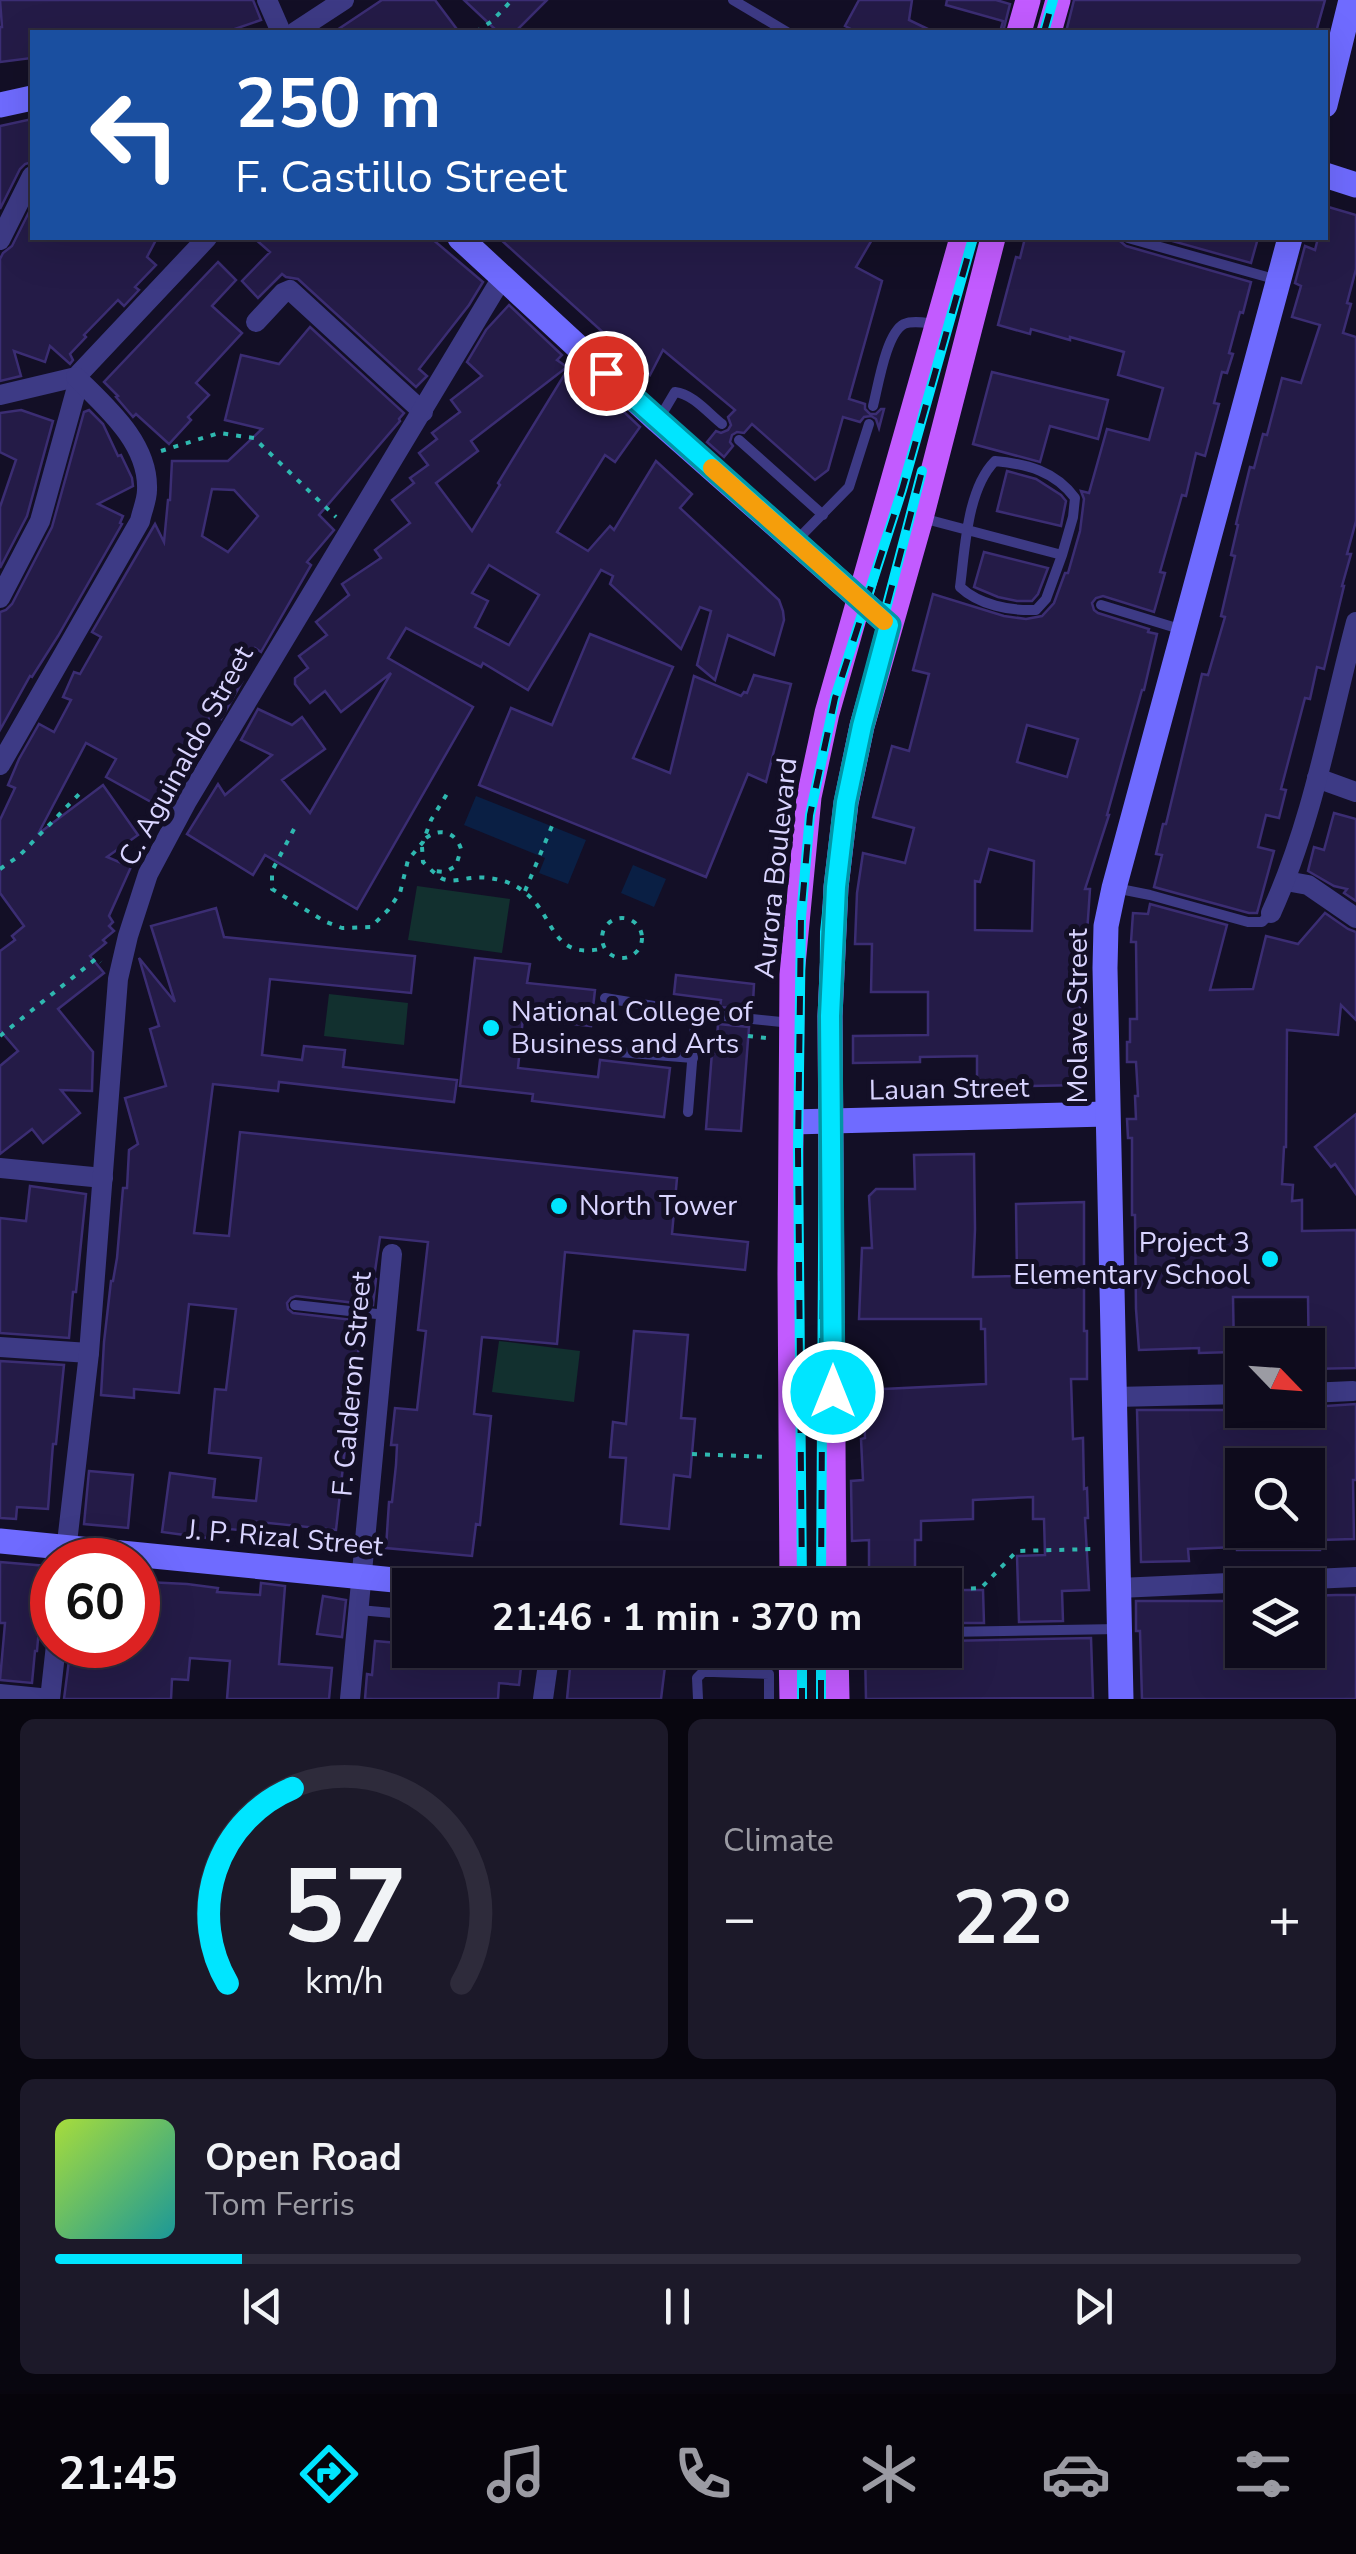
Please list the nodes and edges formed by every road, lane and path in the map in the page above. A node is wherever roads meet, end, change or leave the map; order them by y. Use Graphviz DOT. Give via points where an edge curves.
graph roads {
  1 [pos="267,0"];
  2 [pos="344,0"];
  3 [pos="512,0"];
  4 [pos="733,0"];
  5 [pos="1028,0"];
  6 [pos="1058,0"];
  7 [pos="1351,0"];
  8 [pos="280,30"];
  9 [pos="298,30"];
  10 [pos="479,30"];
  11 [pos="784,30"];
  12 [pos="1020,30"];
  13 [pos="1050,30"];
  14 [pos="1328,93"];
  15 [pos="30,98"];
  16 [pos="0,105"];
  17 [pos="1328,176"];
  18 [pos="30,180"];
  19 [pos="1356,185"];
  20 [pos="0,240"];
  21 [pos="205,240"];
  22 [pos="462,240"];
  23 [pos="961,240"];
  24 [pos="992,240"];
  25 [pos="1135,240"];
  26 [pos="1289,240"];
  27 [pos="503,276"];
  28 [pos="1279,280"];
  29 [pos="256,322"];
  30 [pos="937,324"];
  31 [pos="77,379"];
  32 [pos="0,395"];
  33 [pos="873,406"];
  34 [pos="423,412"];
  35 [pos="658,421"];
  36 [pos="722,424"];
  37 [pos="868,424"];
  38 [pos="739,440"];
  39 [pos="142,457"];
  40 [pos="823,515"];
  41 [pos="921,518"];
  42 [pos="968,529"];
  43 [pos="350,530"];
  44 [pos="796,541"];
  45 [pos="1062,556"];
  46 [pos="0,598"];
  47 [pos="860,599"];
  48 [pos="1101,605"];
  49 [pos="1356,622"];
  50 [pos="889,625"];
  51 [pos="1184,630"];
  52 [pos="0,766"];
  53 [pos="1317,778"];
  54 [pos="450,788"];
  55 [pos="83,790"];
  56 [pos="1356,792"];
  57 [pos="552,826"];
  58 [pos="294,829"];
  59 [pos="423,842"];
  60 [pos="0,868"];
  61 [pos="433,871"];
  62 [pos="1286,881"];
  63 [pos="1114,888"];
  64 [pos="524,891"];
  65 [pos="1271,914"];
  66 [pos="1356,918"];
  67 [pos="605,948"];
  68 [pos="97,958"];
  69 [pos="605,998"];
  70 [pos="696,1013"];
  71 [pos="792,1023"];
  72 [pos="0,1036"];
  73 [pos="748,1036"];
  74 [pos="760,1037"];
  75 [pos="593,1050"];
  76 [pos="693,1058"];
  77 [pos="688,1112"];
  78 [pos="1107,1114"];
  79 [pos="792,1122"];
  80 [pos="832,1122"];
  81 [pos="0,1168"];
  82 [pos="103,1178"];
  83 [pos="392,1254"];
  84 [pos="295,1305"];
  85 [pos="387,1315"];
  86 [pos="0,1348"];
  87 [pos="89,1353"];
  88 [pos="1325,1392"];
  89 [pos="1353,1392"];
  90 [pos="1225,1394"];
  91 [pos="1114,1397"];
  92 [pos="692,1454"];
  93 [pos="756,1458"];
  94 [pos="68,1538"];
  95 [pos="0,1540"];
  96 [pos="30,1546"];
  97 [pos="1118,1548"];
  98 [pos="160,1561"];
  99 [pos="792,1568"];
  100 [pos="834,1568"];
  101 [pos="362,1576"];
  102 [pos="1356,1577"];
  103 [pos="392,1579"];
  104 [pos="1119,1588"];
  105 [pos="962,1589"];
  106 [pos="358,1610"];
  107 [pos="392,1613"];
  108 [pos="1120,1629"];
  109 [pos="962,1632"];
  110 [pos="53,1668"];
  111 [pos="548,1668"];
  112 [pos="712,1668"];
  113 [pos="836,1668"];
  114 [pos="713,1672"];
  115 [pos="786,1675"];
  116 [pos="0,1694"];
  117 [pos="50,1699"];
  118 [pos="350,1699"];
  119 [pos="544,1699"];
  120 [pos="698,1699"];
  121 [pos="770,1699"];
  122 [pos="837,1699"];
  123 [pos="1121,1699"];
  1 -- 8 [label="street"];
  2 -- 9 [label="street"];
  3 -- 10 [label="path"];
  4 -- 11 [label="lane"];
  5 -- 12 [label="main road"];
  6 -- 13 [label="main road"];
  7 -- 14 [label="street"];
  15 -- 16 [label="street"];
  17 -- 19 [label="street"];
  18 -- 20 [label="street"];
  21 -- 31 [label="street"];
  22 -- 27 [label="street"];
  23 -- 30 [label="main road, Aurora Boulevard"];
  24 -- 41 [label="main road"];
  25 -- 28 [label="lane"];
  26 -- 28 [label="street, Molave Street"];
  27 -- 34 [label="street, C. Aguinaldo Street"];
  27 -- 35 [label="street"];
  28 -- 51 [label="street, Molave Street"];
  29 -- 34 [label="street" via="290,290"];
  30 -- 33 [label="lane" via="910,322 892,336"];
  30 -- 47 [label="main road, Aurora Boulevard"];
  31 -- 32 [label="street"];
  31 -- 39 [label="street" via="119,420"];
  31 -- 46 [label="street" via="40,521"];
  34 -- 43 [label="street, C. Aguinaldo Street"];
  35 -- 36 [label="lane" via="675,392"];
  35 -- 44 [label="street"];
  37 -- 40 [label="lane" via="849,488"];
  38 -- 40 [label="lane"];
  39 -- 43 [label="path" via="219,433 254,438"];
  39 -- 52 [label="street" via="148,489 140,521"];
  40 -- 44 [label="lane"];
  41 -- 42 [label="lane"];
  41 -- 50 [label="main road"];
  42 -- 45 [label="lane"];
  42 -- 45 [label="lane" via="960,587 992,604 1036,610"];
  42 -- 45 [label="lane" via="986,469 995,460 1016,463 1063,482 1075,498"];
  43 -- 82 [label="street, C. Aguinaldo Street" via="148,874 118,979"];
  44 -- 47 [label="street"];
  47 -- 50 [label="street"];
  47 -- 71 [label="main road, Aurora Boulevard" via="809,797"];
  48 -- 51 [label="lane"];
  49 -- 53 [label="street"];
  50 -- 80 [label="main road" via="846,802 836,887"];
  51 -- 63 [label="street, Molave Street"];
  53 -- 56 [label="street"];
  53 -- 62 [label="street"];
  54 -- 59 [label="path"];
  55 -- 60 [label="path"];
  57 -- 64 [label="path"];
  58 -- 59 [label="path" via="272,871 272,888 342,928 371,927 379,920 400,893 408,860"];
  59 -- 61 [label="path" via="423,862"];
  59 -- 61 [label="path" via="440,831 460,844 456,866"];
  61 -- 64 [label="path" via="442,879 494,878"];
  62 -- 65 [label="street"];
  62 -- 66 [label="street" via="1308,885"];
  63 -- 65 [label="lane" via="1248,922"];
  63 -- 78 [label="street, Molave Street" via="1106,926"];
  64 -- 67 [label="path" via="566,946"];
  67 -- 67 [label="path" via="608,923 628,918 638,925 642,942 632,956 614,957"];
  68 -- 72 [label="path"];
  69 -- 70 [label="lane"];
  70 -- 71 [label="lane"];
  70 -- 76 [label="lane"];
  71 -- 79 [label="main road, Aurora Boulevard"];
  73 -- 74 [label="path"];
  75 -- 76 [label="lane"];
  76 -- 77 [label="lane"];
  78 -- 80 [label="street, Lauan Street"];
  78 -- 91 [label="street, Molave Street"];
  79 -- 80 [label="street, Lauan Street"];
  79 -- 99 [label="main road, Aurora Boulevard"];
  80 -- 100 [label="main road"];
  81 -- 82 [label="street"];
  82 -- 87 [label="street, C. Aguinaldo Street"];
  83 -- 85 [label="street, F. Calderon Street"];
  84 -- 85 [label="lane"];
  85 -- 101 [label="street, F. Calderon Street"];
  86 -- 87 [label="street"];
  87 -- 94 [label="street, C. Aguinaldo Street"];
  88 -- 89 [label="street"];
  90 -- 91 [label="street"];
  91 -- 97 [label="street, Molave Street"];
  92 -- 93 [label="path"];
  95 -- 96 [label="street, J. P. Rizal Street"];
  97 -- 104 [label="street, Molave Street"];
  97 -- 105 [label="path" via="1016,1551 981,1588"];
  98 -- 101 [label="street, J. P. Rizal Street"];
  101 -- 103 [label="street, J. P. Rizal Street"];
  101 -- 106 [label="street, F. Calderon Street"];
  102 -- 104 [label="street"];
  104 -- 108 [label="street, Molave Street"];
  106 -- 107 [label="lane"];
  106 -- 118 [label="street, F. Calderon Street"];
  108 -- 109 [label="lane"];
  108 -- 123 [label="street, Molave Street"];
  110 -- 117 [label="street"];
  111 -- 119 [label="street"];
  112 -- 114 [label="lane"];
  113 -- 122 [label="main road"];
  114 -- 115 [label="lane"];
  114 -- 120 [label="lane" via="697,1678"];
  115 -- 121 [label="lane"];
  116 -- 117 [label="street"];
}
